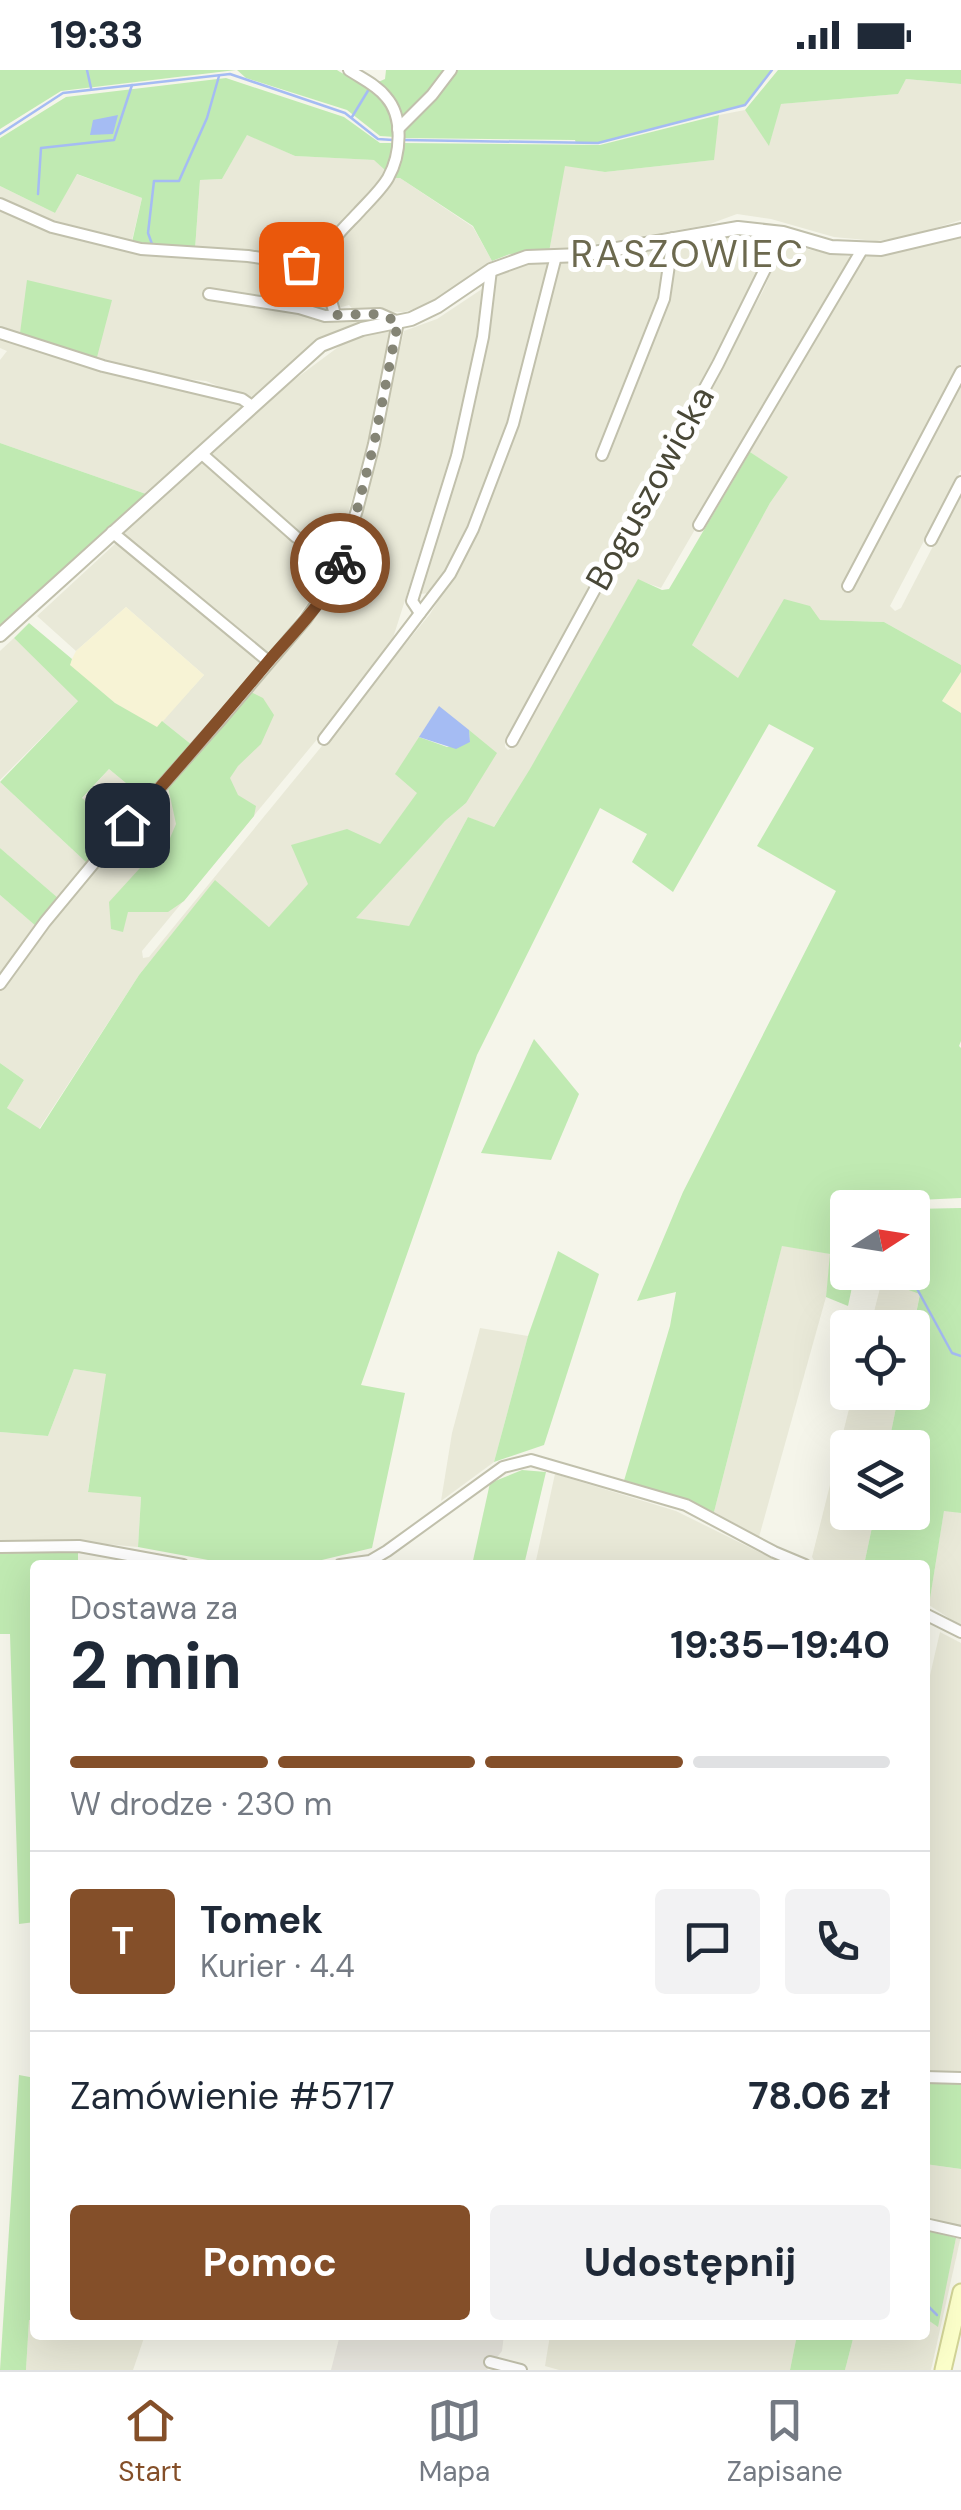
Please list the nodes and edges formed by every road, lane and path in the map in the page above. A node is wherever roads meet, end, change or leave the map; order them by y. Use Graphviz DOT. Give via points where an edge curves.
graph roads {
  1 [pos="349,70"];
  2 [pos="451,70"];
  3 [pos="398,129"];
  4 [pos="0,204"];
  5 [pos="961,230"];
  6 [pos="783,233"];
  7 [pos="674,238"];
  8 [pos="864,248"];
  9 [pos="556,256"];
  10 [pos="323,270"];
  11 [pos="491,270"];
  12 [pos="209,294"];
  13 [pos="335,315"];
  14 [pos="398,322"];
  15 [pos="0,333"];
  16 [pos="961,372"];
  17 [pos="252,406"];
  18 [pos="202,454"];
  19 [pos="602,455"];
  20 [pos="961,482"];
  21 [pos="699,525"];
  22 [pos="112,532"];
  23 [pos="296,536"];
  24 [pos="931,540"];
  25 [pos="848,586"];
  26 [pos="420,614"];
  27 [pos="0,636"];
  28 [pos="268,662"];
  29 [pos="324,739"];
  30 [pos="512,741"];
  31 [pos="0,984"];
  32 [pos="0,1547"];
  33 [pos="156,1560"];
  34 [pos="372,1560"];
  35 [pos="793,1560"];
  36 [pos="930,1616"];
  37 [pos="961,1632"];
  38 [pos="930,2077"];
  39 [pos="961,2078"];
  40 [pos="930,2225"];
  41 [pos="961,2232"];
  42 [pos="961,2292"];
  43 [pos="490,2362"];
  44 [pos="521,2370"];
  45 [pos="943,2370"];
  1 -- 3 [label="street" via="388,98"];
  2 -- 3 [label="street"];
  3 -- 10 [label="street" via="388,178 331,243"];
  4 -- 10 [label="street" via="52,227 141,249 248,256"];
  5 -- 8 [label="street"];
  6 -- 7 [label="street" via="738,228"];
  6 -- 8 [label="street" via="831,247"];
  6 -- 30 [label="street, Boguszowicka"];
  7 -- 9 [label="street"];
  7 -- 19 [label="street, Boguszowicka" via="664,299"];
  8 -- 21 [label="street, Boguszowicka"];
  9 -- 11 [label="street"];
  9 -- 26 [label="street" via="514,424 473,530"];
  10 -- 13 [label="street"];
  11 -- 14 [label="street" via="438,306"];
  11 -- 26 [label="street" via="458,456 412,602"];
  12 -- 13 [label="street"];
  13 -- 14 [label="street" via="380,314"];
  14 -- 17 [label="street" via="321,346"];
  14 -- 28 [label="street" via="370,460 336,575"];
  15 -- 17 [label="street"];
  16 -- 25 [label="street"];
  17 -- 18 [label="street"];
  18 -- 22 [label="street"];
  18 -- 23 [label="street"];
  20 -- 24 [label="street"];
  22 -- 27 [label="street"];
  22 -- 28 [label="street"];
  26 -- 29 [label="street"];
  28 -- 31 [label="street" via="103,852"];
  32 -- 33 [label="street" via="80,1546"];
  34 -- 35 [label="street" via="502,1467 532,1460 686,1505"];
  36 -- 37 [label="street"];
  38 -- 39 [label="street"];
  40 -- 41 [label="street"];
  42 -- 45 [label="main road"];
  43 -- 44 [label="street"];
}
